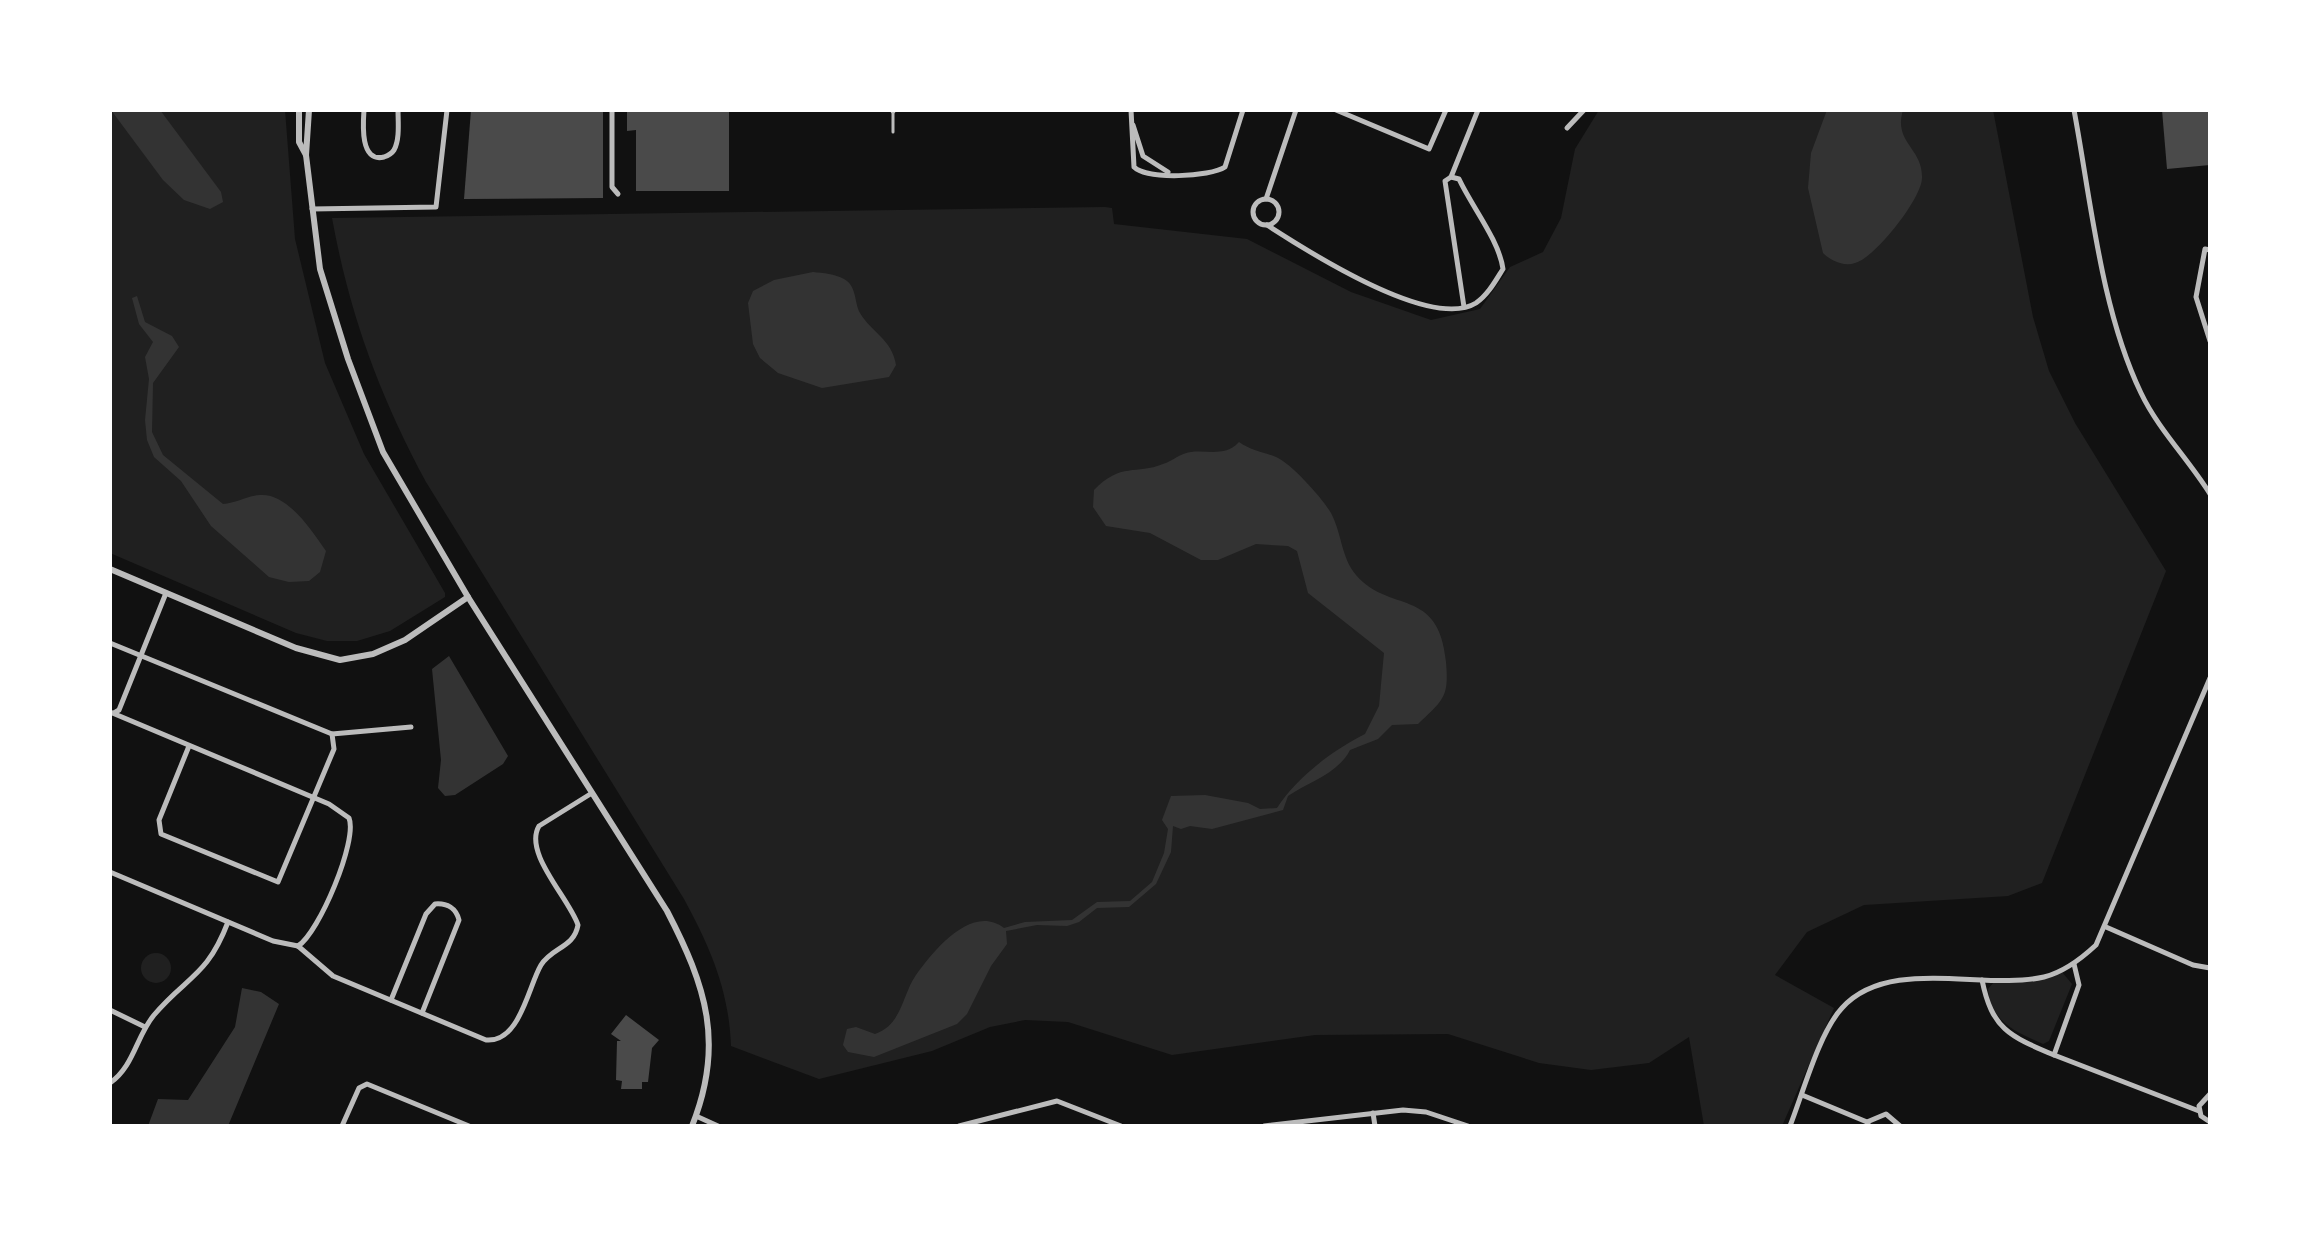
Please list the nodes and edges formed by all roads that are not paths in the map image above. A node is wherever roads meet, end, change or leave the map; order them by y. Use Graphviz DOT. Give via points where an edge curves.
graph roads {
  1 [pos="299,110"];
  2 [pos="309,110"];
  3 [pos="364,110"];
  4 [pos="398,110"];
  5 [pos="447,110"];
  6 [pos="612,110"];
  7 [pos="1131,110"];
  8 [pos="1243,110"];
  9 [pos="1296,110"];
  10 [pos="1336,110"];
  11 [pos="1446,110"];
  12 [pos="1478,110"];
  13 [pos="1584,110"];
  14 [pos="2074,110"];
  15 [pos="893,111"];
  16 [pos="1131,121"];
  17 [pos="1567,128"];
  18 [pos="893,132"];
  19 [pos="306,155"];
  20 [pos="1173,174"];
  21 [pos="1451,177"];
  22 [pos="618,194"];
  23 [pos="1266,199"];
  24 [pos="312,209"];
  25 [pos="1267,225"];
  26 [pos="2207,249"];
  27 [pos="1464,307"];
  28 [pos="2210,341"];
  29 [pos="2210,494"];
  30 [pos="110,569"];
  31 [pos="166,593"];
  32 [pos="468,597"];
  33 [pos="110,643"];
  34 [pos="140,656"];
  35 [pos="2210,678"];
  36 [pos="112,713"];
  37 [pos="411,727"];
  38 [pos="332,734"];
  39 [pos="189,746"];
  40 [pos="593,793"];
  41 [pos="313,798"];
  42 [pos="110,872"];
  43 [pos="228,922"];
  44 [pos="2106,927"];
  45 [pos="298,946"];
  46 [pos="2074,964"];
  47 [pos="2210,968"];
  48 [pos="1982,980"];
  49 [pos="391,1000"];
  50 [pos="110,1010"];
  51 [pos="422,1013"];
  52 [pos="145,1027"];
  53 [pos="2054,1055"];
  54 [pos="110,1083"];
  55 [pos="2210,1094"];
  56 [pos="1802,1095"];
  57 [pos="2199,1111"];
  58 [pos="1373,1113"];
  59 [pos="696,1116"];
  60 [pos="2210,1122"];
  61 [pos="1868,1124"];
  62 [pos="342,1126"];
  63 [pos="469,1126"];
  64 [pos="692,1126"];
  65 [pos="718,1126"];
  66 [pos="959,1126"];
  67 [pos="1121,1126"];
  68 [pos="1264,1126"];
  69 [pos="1375,1126"];
  70 [pos="1468,1126"];
  71 [pos="1790,1126"];
  72 [pos="1900,1126"];
  1 -- 19 [label="street" via="299,142"];
  2 -- 19 [label="street"];
  3 -- 4 [label="street" via="366,147 379,158 395,149"];
  5 -- 24 [label="street" via="436,207"];
  6 -- 22 [label="street" via="612,187"];
  7 -- 16 [label="street"];
  8 -- 20 [label="street" via="1225,167 1215,173"];
  9 -- 23 [label="street"];
  10 -- 11 [label="street" via="1429,149"];
  12 -- 21 [label="street"];
  13 -- 17 [label="street"];
  14 -- 29 [label="street" via="2122,349 2143,397"];
  15 -- 18 [label="lane"];
  16 -- 20 [label="street" via="1143,156"];
  16 -- 20 [label="street" via="1134,167 1140,173"];
  19 -- 24 [label="street"];
  21 -- 27 [label="street" via="1445,181"];
  21 -- 27 [label="street" via="1459,179 1496,245 1503,269 1476,303"];
  23 -- 25 [label="street" via="1274,202 1279,214"];
  23 -- 25 [label="street" via="1253,213"];
  24 -- 32 [label="street" via="320,269 383,452"];
  25 -- 27 [label="street" via="1365,281 1435,309"];
  26 -- 28 [label="street" via="2196,297"];
  30 -- 31 [label="street"];
  31 -- 32 [label="street" via="296,648 340,660 405,640"];
  31 -- 34 [label="street"];
  32 -- 40 [label="street"];
  33 -- 34 [label="street"];
  34 -- 36 [label="street" via="119,710"];
  34 -- 38 [label="street"];
  35 -- 44 [label="street"];
  36 -- 39 [label="street"];
  37 -- 38 [label="street"];
  38 -- 41 [label="street" via="334,749"];
  39 -- 41 [label="street"];
  39 -- 41 [label="street" via="159,820 161,834 278,882"];
  40 -- 51 [label="street" via="539,826 535,834 535,850 578,925 570,943 541,966 512,1027 500,1038 486,1040"];
  40 -- 59 [label="street" via="667,911 707,1006 707,1081"];
  41 -- 45 [label="street" via="345,814 353,834 315,928"];
  42 -- 43 [label="street"];
  43 -- 45 [label="street"];
  43 -- 52 [label="street" via="209,964"];
  44 -- 46 [label="street" via="2096,945"];
  44 -- 47 [label="street"];
  45 -- 49 [label="street" via="333,976"];
  46 -- 48 [label="street" via="2044,977"];
  46 -- 53 [label="street" via="2079,985"];
  48 -- 53 [label="street" via="1997,1024 2018,1040"];
  48 -- 56 [label="street" via="1932,977 1861,992 1841,1009"];
  49 -- 51 [label="street"];
  49 -- 51 [label="street" via="426,914 435,904 445,904 459,920"];
  50 -- 52 [label="street"];
  52 -- 54 [label="street" via="130,1063"];
  53 -- 57 [label="street"];
  55 -- 57 [label="street" via="2200,1102"];
  56 -- 61 [label="street"];
  56 -- 71 [label="street"];
  57 -- 60 [label="street"];
  58 -- 68 [label="street"];
  58 -- 69 [label="street"];
  58 -- 70 [label="street" via="1413,1110"];
  59 -- 64 [label="street"];
  59 -- 65 [label="street"];
  61 -- 72 [label="street" via="1886,1114"];
  62 -- 63 [label="street" via="359,1088 367,1084"];
  66 -- 67 [label="street" via="1057,1101"];
}
